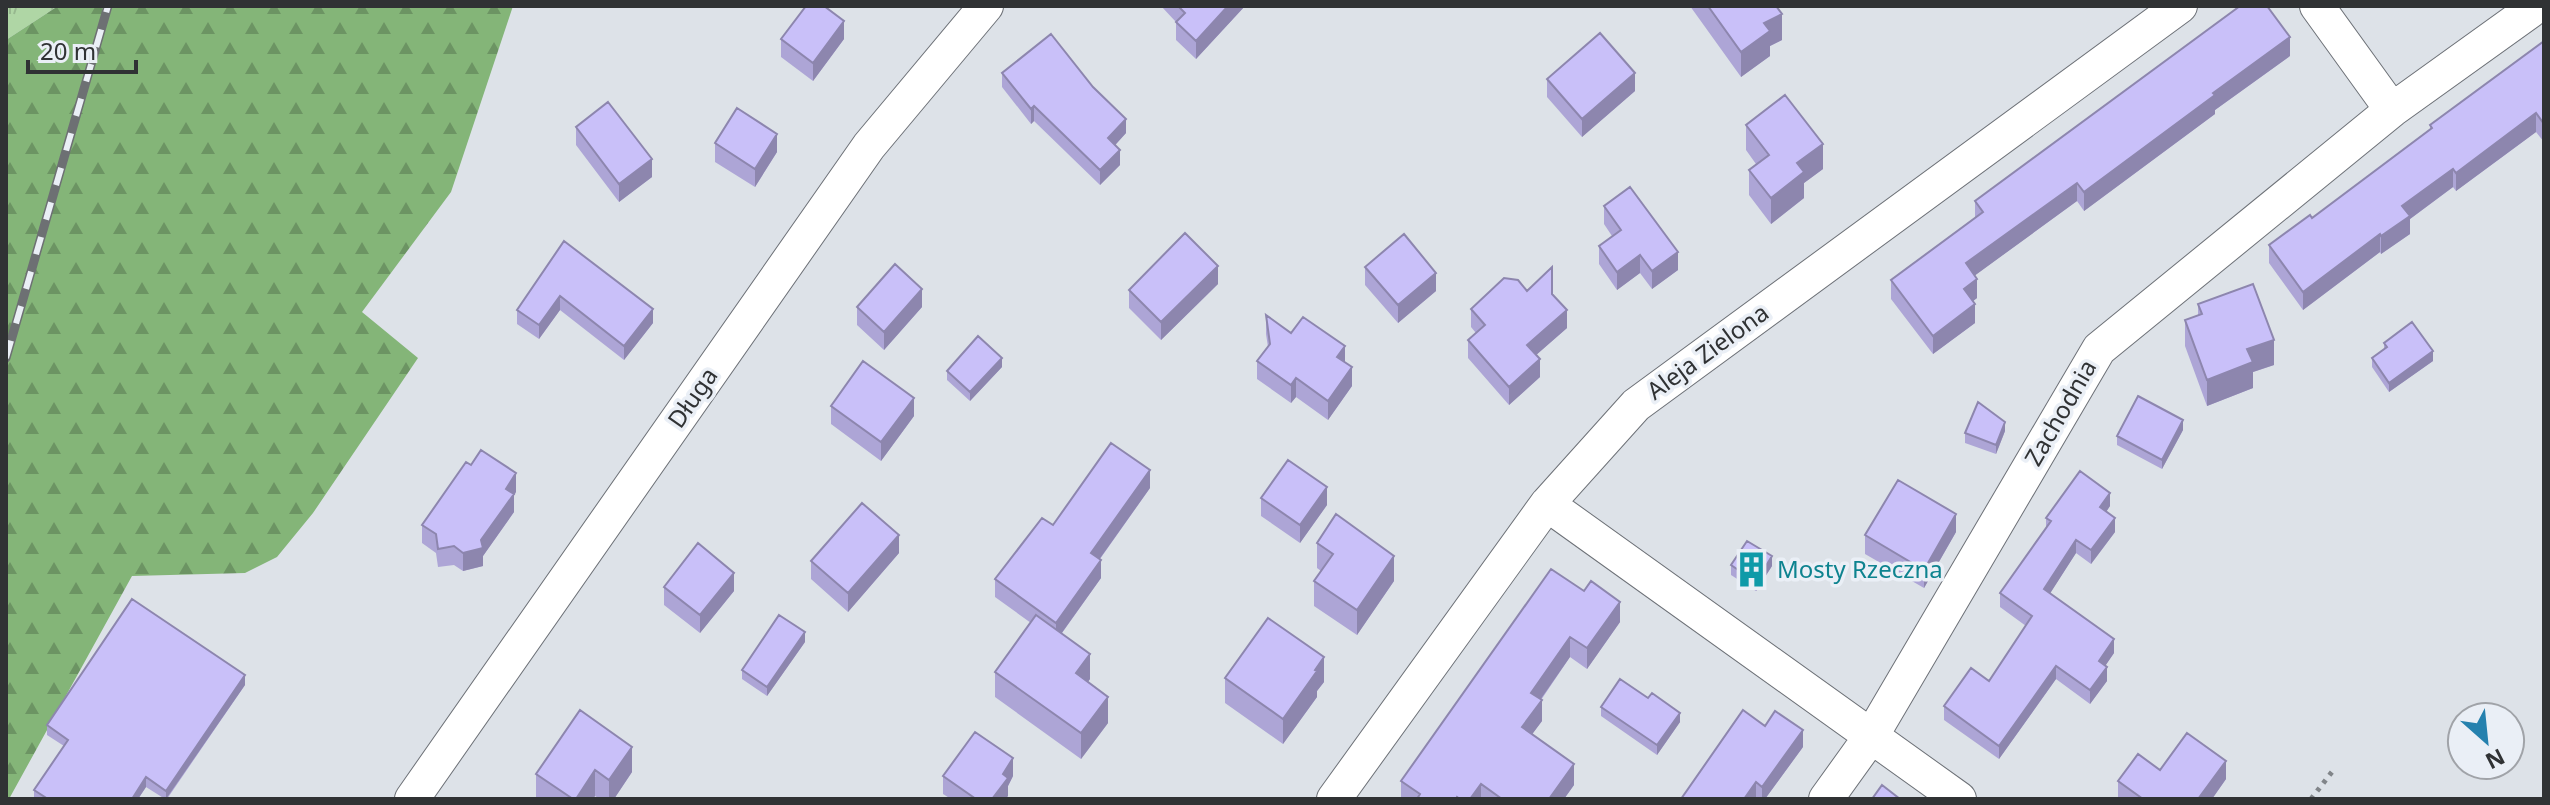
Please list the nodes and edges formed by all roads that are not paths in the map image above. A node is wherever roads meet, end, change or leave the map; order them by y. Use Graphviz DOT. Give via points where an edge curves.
graph roads {
  1 [pos="986,6"];
  2 [pos="2180,6"];
  3 [pos="2317,6"];
  4 [pos="2534,8"];
  5 [pos="2392,110"];
  6 [pos="1547,504"];
  7 [pos="1872,735"];
  8 [pos="412,799"];
  9 [pos="1334,799"];
  10 [pos="1826,799"];
  11 [pos="1959,799"];
  1 -- 8 [label="street, Długa" via="869,146"];
  2 -- 6 [label="street, Aleja Zielona" via="1636,405"];
  3 -- 5 [label="street"];
  4 -- 5 [label="street, Zachodnia"];
  5 -- 7 [label="street, Zachodnia" via="2099,349"];
  6 -- 7 [label="street"];
  6 -- 9 [label="street, Aleja Zielona"];
  7 -- 10 [label="street, Zachodnia"];
  7 -- 11 [label="street"];
}
